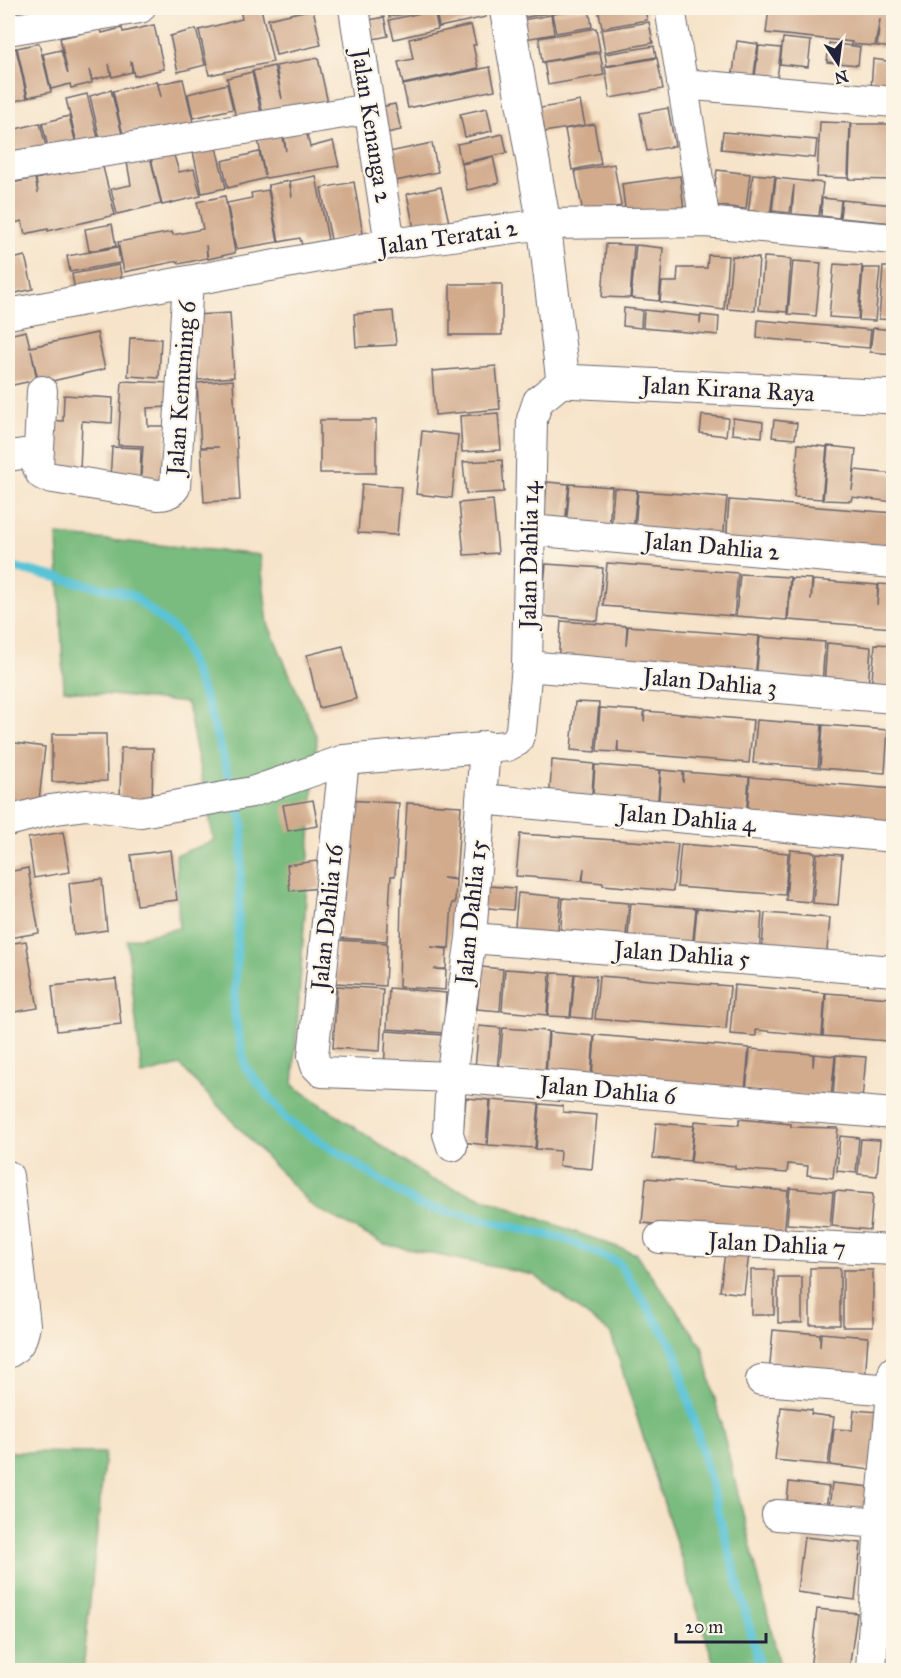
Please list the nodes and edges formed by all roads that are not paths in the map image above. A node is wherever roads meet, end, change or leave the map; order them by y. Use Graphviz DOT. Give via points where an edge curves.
graph roads {
  1 [pos="140,8"];
  2 [pos="354,8"];
  3 [pos="506,8"];
  4 [pos="670,8"];
  5 [pos="8,30"];
  6 [pos="682,84"];
  7 [pos="894,102"];
  8 [pos="369,109"];
  9 [pos="8,167"];
  10 [pos="705,222"];
  11 [pos="544,224"];
  12 [pos="894,239"];
  13 [pos="390,244"];
  14 [pos="188,281"];
  15 [pos="8,314"];
  16 [pos="563,381"];
  17 [pos="42,391"];
  18 [pos="894,397"];
  19 [pos="38,452"];
  20 [pos="8,456"];
  21 [pos="530,530"];
  22 [pos="894,563"];
  23 [pos="527,666"];
  24 [pos="894,698"];
  25 [pos="485,746"];
  26 [pos="344,760"];
  27 [pos="481,799"];
  28 [pos="8,821"];
  29 [pos="894,837"];
  30 [pos="471,938"];
  31 [pos="894,971"];
  32 [pos="322,1072"];
  33 [pos="451,1077"];
  34 [pos="894,1114"];
  35 [pos="452,1146"];
  36 [pos="8,1176"];
  37 [pos="660,1238"];
  38 [pos="894,1250"];
  39 [pos="8,1353"];
  40 [pos="761,1380"];
  41 [pos="893,1384"];
  42 [pos="777,1515"];
  43 [pos="887,1523"];
  44 [pos="878,1664"];
  1 -- 5 [label="street"];
  2 -- 8 [label="street, Jalan Kenanga 2"];
  3 -- 11 [label="street"];
  4 -- 6 [label="street"];
  6 -- 7 [label="street"];
  6 -- 10 [label="street"];
  8 -- 9 [label="street"];
  8 -- 13 [label="street, Jalan Kenanga 2"];
  10 -- 11 [label="street, Jalan Teratai 2"];
  10 -- 12 [label="street, Jalan Teratai 2"];
  11 -- 13 [label="street, Jalan Teratai 2"];
  11 -- 16 [label="street"];
  13 -- 14 [label="street, Jalan Teratai 2"];
  14 -- 15 [label="street, Jalan Teratai 2"];
  14 -- 19 [label="street, Jalan Kemuning 6" via="172,491 158,495 47,477 38,468"];
  16 -- 18 [label="street, Jalan Kirana Raya"];
  16 -- 21 [label="street, Jalan Dahlia 14" via="538,401 532,419"];
  17 -- 19 [label="street, Jalan Kemuning 6"];
  19 -- 20 [label="street"];
  21 -- 22 [label="street, Jalan Dahlia 2"];
  21 -- 23 [label="street, Jalan Dahlia 14"];
  23 -- 24 [label="street, Jalan Dahlia 3"];
  23 -- 25 [label="street, Jalan Dahlia 14" via="517,741 507,746"];
  25 -- 26 [label="street"];
  25 -- 27 [label="street, Jalan Dahlia 15"];
  26 -- 28 [label="street" via="252,792 192,803 141,812 86,806"];
  26 -- 32 [label="street, Jalan Dahlia 16" via="313,1056"];
  27 -- 29 [label="street, Jalan Dahlia 4"];
  27 -- 30 [label="street, Jalan Dahlia 15"];
  30 -- 31 [label="street, Jalan Dahlia 5"];
  30 -- 33 [label="street, Jalan Dahlia 15"];
  32 -- 33 [label="street, Jalan Dahlia 6"];
  33 -- 34 [label="street, Jalan Dahlia 6"];
  33 -- 35 [label="street, Jalan Dahlia 15" via="448,1134"];
  36 -- 39 [label="street" via="25,1325 23,1337"];
  37 -- 38 [label="street, Jalan Dahlia 7"];
  40 -- 41 [label="street"];
  41 -- 43 [label="street"];
  42 -- 43 [label="street"];
  43 -- 44 [label="street"];
}
